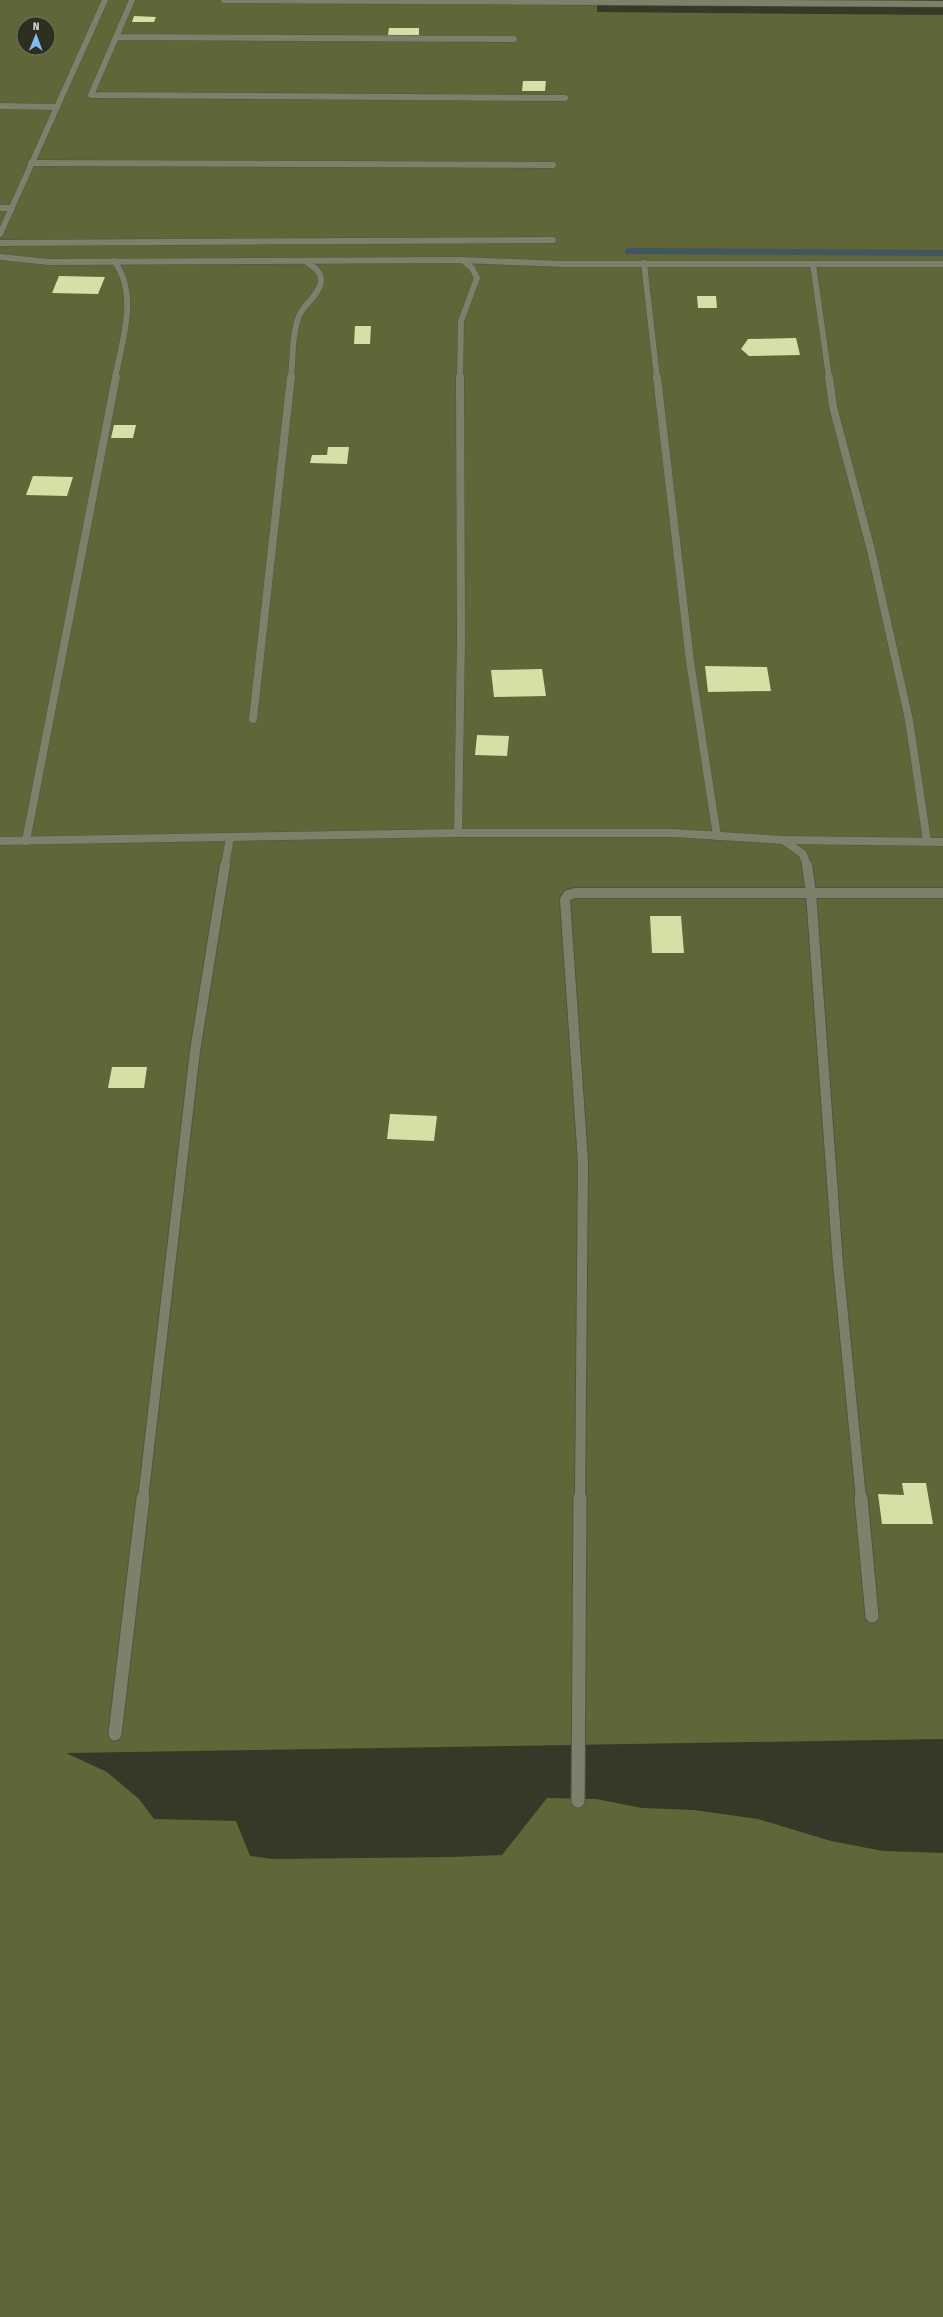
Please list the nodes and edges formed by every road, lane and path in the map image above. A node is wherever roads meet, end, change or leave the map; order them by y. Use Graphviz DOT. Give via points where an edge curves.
graph roads {
  1 [pos="105,0"];
  2 [pos="132,0"];
  3 [pos="224,0"];
  4 [pos="943,4"];
  5 [pos="116,37"];
  6 [pos="514,39"];
  7 [pos="565,98"];
  8 [pos="0,106"];
  9 [pos="55,107"];
  10 [pos="31,163"];
  11 [pos="553,165"];
  12 [pos="0,208"];
  13 [pos="12,208"];
  14 [pos="0,234"];
  15 [pos="553,240"];
  16 [pos="0,243"];
  17 [pos="0,257"];
  18 [pos="462,260"];
  19 [pos="305,261"];
  20 [pos="114,262"];
  21 [pos="644,263"];
  22 [pos="813,264"];
  23 [pos="943,264"];
  24 [pos="253,719"];
  25 [pos="458,833"];
  26 [pos="717,836"];
  27 [pos="230,837"];
  28 [pos="26,840"];
  29 [pos="783,840"];
  30 [pos="0,841"];
  31 [pos="927,842"];
  32 [pos="943,842"];
  33 [pos="811,892"];
  34 [pos="943,893"];
  35 [pos="872,1616"];
  36 [pos="115,1734"];
  37 [pos="578,1801"];
  1 -- 9 [label="street"];
  2 -- 5 [label="street"];
  3 -- 4 [label="street"];
  5 -- 6 [label="street"];
  5 -- 7 [label="street" via="91,95"];
  8 -- 9 [label="street"];
  9 -- 10 [label="street"];
  10 -- 11 [label="street"];
  10 -- 13 [label="street"];
  12 -- 13 [label="street"];
  13 -- 14 [label="street"];
  15 -- 16 [label="street"];
  17 -- 20 [label="street" via="49,262"];
  18 -- 19 [label="street"];
  18 -- 21 [label="street" via="563,264"];
  18 -- 25 [label="street" via="472,268 477,278 462,321 459,403 461,640"];
  19 -- 20 [label="street"];
  19 -- 24 [label="street" via="318,269 322,276 320,287 303,306 296,324 281,481"];
  20 -- 28 [label="street" via="122,269 126,280 125,328"];
  21 -- 22 [label="street"];
  21 -- 26 [label="street" via="690,661"];
  22 -- 23 [label="street"];
  22 -- 31 [label="street" via="833,407 872,550 905,704"];
  25 -- 26 [label="street" via="674,833"];
  25 -- 27 [label="street"];
  26 -- 29 [label="street"];
  27 -- 28 [label="street"];
  27 -- 36 [label="street" via="195,1051"];
  28 -- 30 [label="street"];
  29 -- 31 [label="street"];
  29 -- 33 [label="street" via="803,854 808,868"];
  31 -- 32 [label="street"];
  33 -- 34 [label="street"];
  33 -- 35 [label="street" via="838,1264"];
  33 -- 37 [label="street" via="575,893 568,895 565,900 583,1162"];
}
